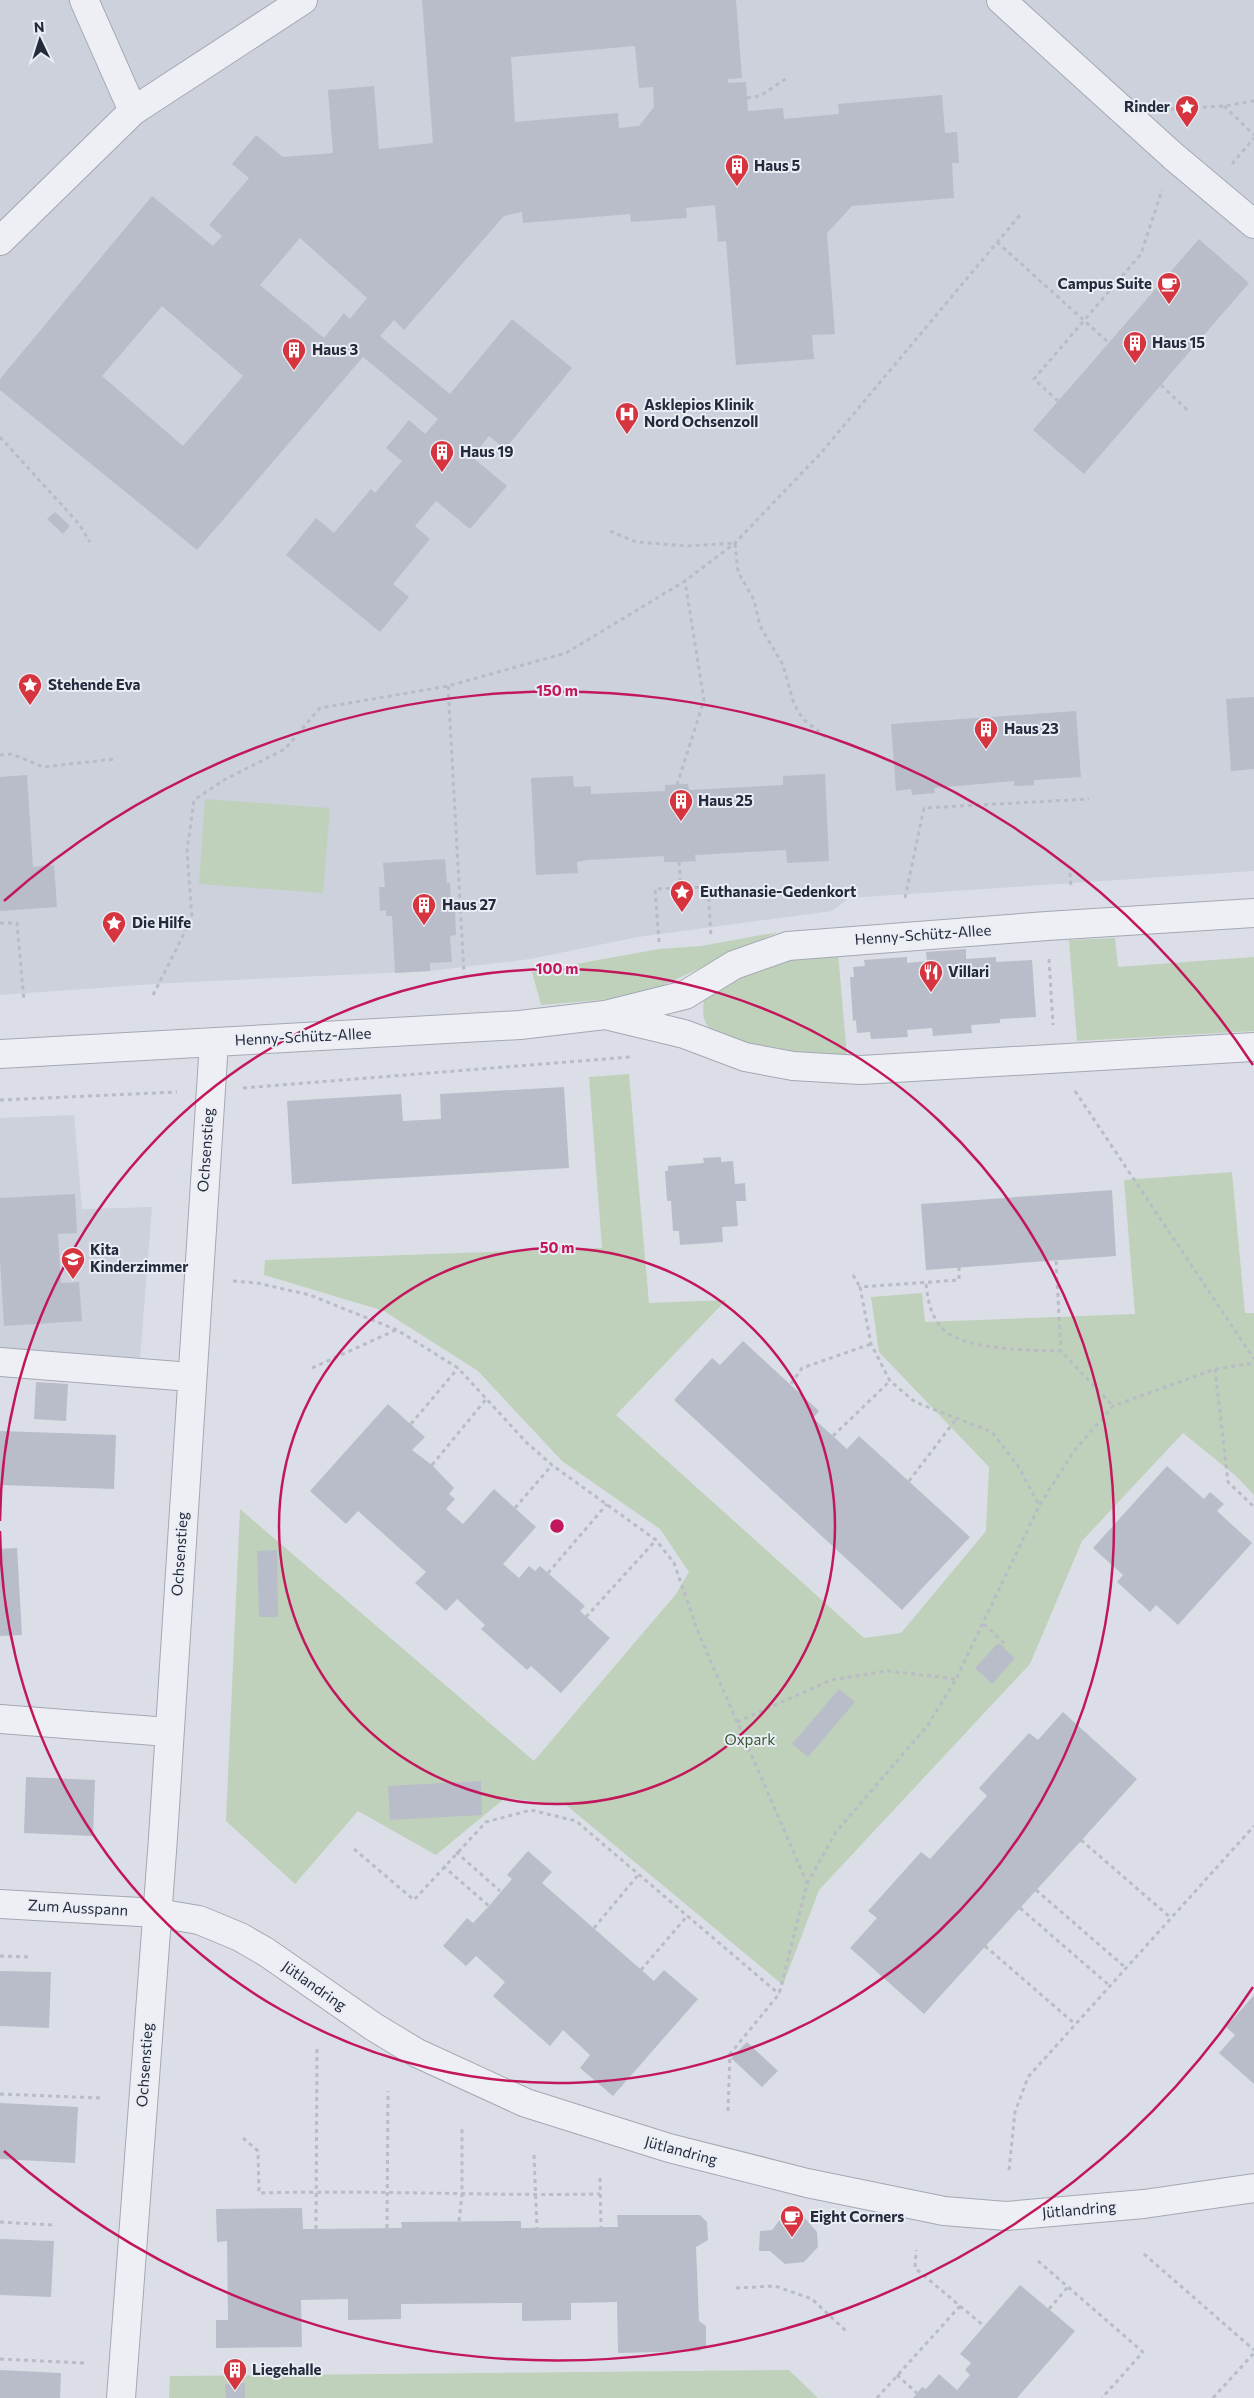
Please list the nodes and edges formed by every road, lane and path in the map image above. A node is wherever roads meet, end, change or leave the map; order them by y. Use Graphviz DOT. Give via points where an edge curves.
graph roads {
  1 [pos="84,0"];
  2 [pos="303,0"];
  3 [pos="1001,0"];
  4 [pos="787,78"];
  5 [pos="747,98"];
  6 [pos="1254,101"];
  7 [pos="1224,106"];
  8 [pos="133,111"];
  9 [pos="1126,112"];
  10 [pos="1254,135"];
  11 [pos="1173,156"];
  12 [pos="1020,215"];
  13 [pos="1254,224"];
  14 [pos="0,241"];
  15 [pos="997,242"];
  16 [pos="1085,321"];
  17 [pos="1109,342"];
  18 [pos="1161,386"];
  19 [pos="1058,401"];
  20 [pos="1188,412"];
  21 [pos="0,438"];
  22 [pos="610,531"];
  23 [pos="90,542"];
  24 [pos="735,542"];
  25 [pos="685,581"];
  26 [pos="448,686"];
  27 [pos="829,740"];
  28 [pos="0,755"];
  29 [pos="115,759"];
  30 [pos="677,785"];
  31 [pos="1090,799"];
  32 [pos="679,862"];
  33 [pos="1070,872"];
  34 [pos="1071,887"];
  35 [pos="681,888"];
  36 [pos="905,898"];
  37 [pos="1254,912"];
  38 [pos="0,923"];
  39 [pos="1047,926"];
  40 [pos="711,937"];
  41 [pos="659,942"];
  42 [pos="464,974"];
  43 [pos="153,995"];
  44 [pos="24,1001"];
  45 [pos="605,1015"];
  46 [pos="1054,1028"];
  47 [pos="214,1042"];
  48 [pos="1254,1046"];
  49 [pos="0,1054"];
  50 [pos="636,1057"];
  51 [pos="1053,1058"];
  52 [pos="210,1090"];
  53 [pos="0,1100"];
  54 [pos="1056,1260"];
  55 [pos="959,1267"];
  56 [pos="854,1275"];
  57 [pos="197,1278"];
  58 [pos="926,1284"];
  59 [pos="860,1287"];
  60 [pos="397,1330"];
  61 [pos="870,1344"];
  62 [pos="1060,1351"];
  63 [pos="1254,1359"];
  64 [pos="0,1362"];
  65 [pos="1254,1363"];
  66 [pos="312,1368"];
  67 [pos="458,1368"];
  68 [pos="1215,1369"];
  69 [pos="191,1377"];
  70 [pos="890,1381"];
  71 [pos="791,1384"];
  72 [pos="487,1398"];
  73 [pos="1113,1406"];
  74 [pos="957,1418"];
  75 [pos="411,1424"];
  76 [pos="833,1436"];
  77 [pos="432,1465"];
  78 [pos="552,1465"];
  79 [pos="909,1481"];
  80 [pos="607,1504"];
  81 [pos="1039,1506"];
  82 [pos="1254,1507"];
  83 [pos="515,1508"];
  84 [pos="656,1540"];
  85 [pos="548,1573"];
  86 [pos="586,1617"];
  87 [pos="984,1624"];
  88 [pos="1011,1655"];
  89 [pos="956,1679"];
  90 [pos="0,1719"];
  91 [pos="737,1722"];
  92 [pos="168,1732"];
  93 [pos="1254,1826"];
  94 [pos="1081,1840"];
  95 [pos="354,1849"];
  96 [pos="456,1852"];
  97 [pos="443,1866"];
  98 [pos="639,1874"];
  99 [pos="807,1884"];
  100 [pos="1036,1890"];
  101 [pos="500,1891"];
  102 [pos="0,1904"];
  103 [pos="489,1906"];
  104 [pos="1020,1908"];
  105 [pos="157,1913"];
  106 [pos="688,1915"];
  107 [pos="1171,1918"];
  108 [pos="594,1928"];
  109 [pos="985,1946"];
  110 [pos="0,1956"];
  111 [pos="29,1957"];
  112 [pos="1126,1968"];
  113 [pos="641,1970"];
  114 [pos="1110,1986"];
  115 [pos="779,1994"];
  116 [pos="1075,2024"];
  117 [pos="740,2043"];
  118 [pos="317,2048"];
  119 [pos="735,2055"];
  120 [pos="388,2091"];
  121 [pos="0,2094"];
  122 [pos="100,2098"];
  123 [pos="728,2111"];
  124 [pos="462,2127"];
  125 [pos="243,2138"];
  126 [pos="534,2155"];
  127 [pos="1009,2170"];
  128 [pos="600,2178"];
  129 [pos="1254,2188"];
  130 [pos="316,2192"];
  131 [pos="388,2192"];
  132 [pos="600,2194"];
  133 [pos="462,2195"];
  134 [pos="536,2195"];
  135 [pos="0,2222"];
  136 [pos="459,2222"];
  137 [pos="52,2225"];
  138 [pos="601,2227"];
  139 [pos="387,2228"];
  140 [pos="537,2228"];
  141 [pos="316,2229"];
  142 [pos="916,2250"];
  143 [pos="1144,2254"];
  144 [pos="1038,2260"];
  145 [pos="1068,2287"];
  146 [pos="736,2288"];
  147 [pos="960,2306"];
  148 [pos="1049,2309"];
  149 [pos="984,2326"];
  150 [pos="846,2331"];
  151 [pos="1254,2351"];
  152 [pos="0,2359"];
  153 [pos="85,2363"];
  154 [pos="897,2375"];
  155 [pos="917,2393"];
  156 [pos="121,2398"];
  157 [pos="877,2398"];
  158 [pos="1102,2398"];
  159 [pos="1213,2398"];
  1 -- 8 [label="street"];
  2 -- 8 [label="street"];
  3 -- 9 [label="street"];
  4 -- 5 [label="path" via="760,96"];
  6 -- 7 [label="path"];
  7 -- 9 [label="path"];
  7 -- 10 [label="path"];
  8 -- 14 [label="street"];
  9 -- 11 [label="street"];
  11 -- 13 [label="street"];
  11 -- 16 [label="path" via="1141,254"];
  12 -- 15 [label="path"];
  15 -- 16 [label="path"];
  15 -- 24 [label="path" via="820,454"];
  16 -- 17 [label="path"];
  16 -- 19 [label="path" via="1034,380"];
  18 -- 20 [label="path"];
  21 -- 23 [label="path" via="79,524"];
  22 -- 24 [label="path" via="636,542 688,546"];
  24 -- 25 [label="path"];
  24 -- 27 [label="path" via="738,572 754,600 760,626 783,665 794,704 803,719"];
  25 -- 26 [label="path" via="566,653"];
  25 -- 30 [label="path" via="704,700"];
  26 -- 42 [label="path"];
  26 -- 43 [label="path" via="320,708 284,749 224,780 194,800 187,851 192,918"];
  28 -- 29 [label="path" via="12,754 43,767"];
  31 -- 36 [label="path" via="924,808"];
  32 -- 35 [label="path"];
  33 -- 34 [label="path"];
  35 -- 40 [label="path" via="708,887"];
  35 -- 41 [label="path" via="655,889"];
  37 -- 39 [label="street, Henny-Schütz-Allee"];
  38 -- 44 [label="path" via="17,922"];
  39 -- 45 [label="street, Henny-Schütz-Allee" via="788,946 734,965 685,995"];
  39 -- 46 [label="path"];
  45 -- 47 [label="street, Henny-Schütz-Allee" via="520,1025"];
  45 -- 51 [label="street, Henny-Schütz-Allee" via="684,1034 745,1057 793,1066 860,1070"];
  47 -- 49 [label="street, Henny-Schütz-Allee"];
  47 -- 52 [label="street, Ochsenstieg"];
  48 -- 51 [label="street, Henny-Schütz-Allee"];
  50 -- 52 [label="path"];
  51 -- 63 [label="path"];
  52 -- 53 [label="path"];
  52 -- 57 [label="street, Ochsenstieg"];
  54 -- 62 [label="path"];
  55 -- 58 [label="path" via="959,1280"];
  56 -- 59 [label="path"];
  57 -- 60 [label="path" via="257,1283 310,1295"];
  57 -- 69 [label="street, Ochsenstieg"];
  58 -- 59 [label="path"];
  58 -- 62 [label="path" via="930,1308 942,1329 967,1342 1008,1349"];
  59 -- 61 [label="path"];
  60 -- 66 [label="path"];
  60 -- 67 [label="path"];
  61 -- 70 [label="path"];
  61 -- 71 [label="path" via="802,1368"];
  62 -- 73 [label="path"];
  64 -- 69 [label="street"];
  65 -- 68 [label="path"];
  67 -- 72 [label="path"];
  67 -- 75 [label="path"];
  68 -- 73 [label="path"];
  68 -- 82 [label="path" via="1228,1482"];
  69 -- 92 [label="street, Ochsenstieg"];
  70 -- 74 [label="path" via="916,1402"];
  70 -- 76 [label="path"];
  72 -- 77 [label="path"];
  72 -- 78 [label="path" via="526,1442"];
  73 -- 81 [label="path" via="1074,1450"];
  74 -- 79 [label="path"];
  74 -- 81 [label="path" via="992,1432 1018,1466"];
  78 -- 80 [label="path"];
  78 -- 83 [label="path"];
  80 -- 84 [label="path"];
  80 -- 85 [label="path"];
  81 -- 87 [label="path"];
  84 -- 86 [label="path"];
  84 -- 91 [label="path" via="674,1563 698,1632"];
  87 -- 88 [label="path" via="1006,1644 983,1668 992,1676"];
  87 -- 89 [label="path"];
  89 -- 91 [label="path" via="888,1671 831,1680"];
  89 -- 99 [label="path" via="928,1725 836,1832"];
  90 -- 92 [label="street"];
  91 -- 99 [label="path"];
  92 -- 105 [label="street, Ochsenstieg"];
  93 -- 107 [label="path"];
  94 -- 107 [label="path"];
  95 -- 97 [label="path" via="414,1900"];
  96 -- 97 [label="path"];
  96 -- 98 [label="path" via="486,1822 531,1810 576,1821"];
  96 -- 101 [label="path"];
  97 -- 103 [label="path"];
  98 -- 106 [label="path"];
  98 -- 108 [label="path"];
  99 -- 115 [label="path"];
  100 -- 112 [label="path"];
  102 -- 105 [label="street, Zum Ausspann"];
  104 -- 114 [label="path"];
  105 -- 129 [label="street, Jütlandring" via="198,1920 240,1938 417,2053 526,2102 669,2148 799,2181 944,2211 1006,2216 1144,2204"];
  105 -- 156 [label="street, Ochsenstieg"];
  106 -- 113 [label="path"];
  106 -- 115 [label="path"];
  107 -- 112 [label="path"];
  109 -- 116 [label="path"];
  110 -- 111 [label="path"];
  112 -- 114 [label="path"];
  114 -- 116 [label="path"];
  115 -- 117 [label="path"];
  116 -- 127 [label="path" via="1028,2077 1015,2112"];
  117 -- 119 [label="path" via="770,2071 762,2079"];
  117 -- 123 [label="path" via="730,2054"];
  118 -- 130 [label="path"];
  120 -- 131 [label="path"];
  121 -- 122 [label="path"];
  124 -- 133 [label="path"];
  125 -- 130 [label="path" via="258,2151 259,2193"];
  126 -- 134 [label="path"];
  128 -- 132 [label="path"];
  130 -- 131 [label="path"];
  130 -- 141 [label="path"];
  131 -- 133 [label="path"];
  131 -- 139 [label="path"];
  132 -- 134 [label="path"];
  132 -- 138 [label="path"];
  133 -- 134 [label="path"];
  133 -- 136 [label="path"];
  134 -- 140 [label="path"];
  135 -- 137 [label="path"];
  142 -- 147 [label="path" via="915,2268"];
  143 -- 151 [label="path"];
  144 -- 145 [label="path"];
  145 -- 148 [label="path"];
  145 -- 158 [label="path" via="1144,2352"];
  146 -- 150 [label="path" via="775,2286 812,2299"];
  147 -- 149 [label="path"];
  147 -- 154 [label="path"];
  151 -- 159 [label="path"];
  152 -- 153 [label="path"];
  154 -- 155 [label="path"];
  154 -- 157 [label="path"];
}
